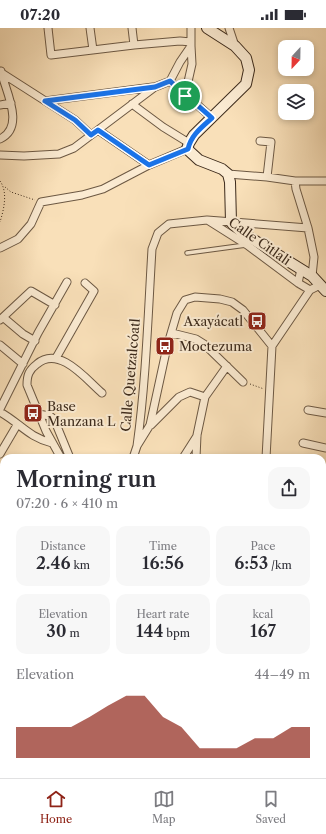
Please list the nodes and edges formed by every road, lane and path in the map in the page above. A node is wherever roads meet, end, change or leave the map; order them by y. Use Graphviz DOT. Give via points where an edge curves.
graph roads {
  1 [pos="48,28"];
  2 [pos="90,28"];
  3 [pos="132,28"];
  4 [pos="190,28"];
  5 [pos="207,28"];
  6 [pos="229,28"];
  7 [pos="134,44"];
  8 [pos="191,44"];
  9 [pos="235,46"];
  10 [pos="93,50"];
  11 [pos="0,71"];
  12 [pos="170,81"];
  13 [pos="155,87"];
  14 [pos="185,96"];
  15 [pos="45,101"];
  16 [pos="11,104"];
  17 [pos="132,104"];
  18 [pos="0,105"];
  19 [pos="212,118"];
  20 [pos="94,132"];
  21 [pos="0,139"];
  22 [pos="260,141"];
  23 [pos="188,146"];
  24 [pos="0,155"];
  25 [pos="149,165"];
  26 [pos="228,174"];
  27 [pos="267,177"];
  28 [pos="0,181"];
  29 [pos="295,181"];
  30 [pos="326,181"];
  31 [pos="4,187"];
  32 [pos="41,202"];
  33 [pos="207,220"];
  34 [pos="0,222"];
  35 [pos="231,222"];
  36 [pos="308,228"];
  37 [pos="247,245"];
  38 [pos="0,248"];
  39 [pos="152,249"];
  40 [pos="187,253"];
  41 [pos="301,270"];
  42 [pos="312,276"];
  43 [pos="67,282"];
  44 [pos="85,283"];
  45 [pos="298,283"];
  46 [pos="323,288"];
  47 [pos="310,290"];
  48 [pos="55,304"];
  49 [pos="2,319"];
  50 [pos="172,333"];
  51 [pos="35,341"];
  52 [pos="0,345"];
  53 [pos="272,346"];
  54 [pos="56,358"];
  55 [pos="23,364"];
  56 [pos="227,366"];
  57 [pos="17,376"];
  58 [pos="243,382"];
  59 [pos="27,385"];
  60 [pos="269,391"];
  61 [pos="102,392"];
  62 [pos="205,397"];
  63 [pos="1,405"];
  64 [pos="308,410"];
  65 [pos="0,412"];
  66 [pos="326,413"];
  67 [pos="38,414"];
  68 [pos="17,425"];
  69 [pos="150,425"];
  70 [pos="197,435"];
  71 [pos="52,443"];
  72 [pos="303,443"];
  73 [pos="137,446"];
  74 [pos="326,448"];
  75 [pos="0,454"];
  76 [pos="59,454"];
  77 [pos="68,454"];
  78 [pos="134,454"];
  79 [pos="185,454"];
  80 [pos="196,454"];
  81 [pos="266,454"];
  1 -- 10 [label="street" via="51,55"];
  2 -- 10 [label="street"];
  3 -- 7 [label="street"];
  4 -- 8 [label="street"];
  5 -- 9 [label="street"];
  6 -- 9 [label="street"];
  7 -- 8 [label="street" via="180,41"];
  7 -- 10 [label="street"];
  8 -- 12 [label="street"];
  8 -- 14 [label="street" via="192,64"];
  9 -- 19 [label="street" via="246,58 249,70 246,84"];
  11 -- 15 [label="street"];
  11 -- 16 [label="street"];
  12 -- 13 [label="street"];
  12 -- 14 [label="street"];
  13 -- 15 [label="street"];
  13 -- 17 [label="street"];
  14 -- 19 [label="street"];
  15 -- 20 [label="street"];
  16 -- 18 [label="street"];
  16 -- 21 [label="street" via="11,129"];
  17 -- 20 [label="street"];
  17 -- 23 [label="street"];
  19 -- 23 [label="street" via="194,135"];
  20 -- 24 [label="street" via="74,148 59,154"];
  20 -- 25 [label="street"];
  22 -- 27 [label="street" via="271,142"];
  23 -- 25 [label="street"];
  23 -- 26 [label="street" via="199,160"];
  25 -- 32 [label="street" via="103,189"];
  26 -- 27 [label="street"];
  26 -- 35 [label="street"];
  27 -- 29 [label="street"];
  28 -- 31 [label="path"];
  29 -- 30 [label="street"];
  29 -- 36 [label="street"];
  31 -- 32 [label="path" via="11,192"];
  31 -- 34 [label="path"];
  32 -- 38 [label="street" via="31,224 18,239"];
  33 -- 35 [label="street, Calle Citlali"];
  33 -- 37 [label="street, Calle Citlali"];
  33 -- 39 [label="street, Calle Citlali" via="169,224 158,233"];
  35 -- 36 [label="street, Calle Citlali"];
  35 -- 41 [label="street" via="241,232"];
  36 -- 42 [label="street" via="314,257"];
  37 -- 40 [label="lane"];
  37 -- 45 [label="street, Calle Citlali"];
  39 -- 73 [label="street, Calle Quetzalcóatl" via="145,373"];
  41 -- 42 [label="street"];
  41 -- 45 [label="street"];
  42 -- 46 [label="street"];
  43 -- 48 [label="street"];
  44 -- 54 [label="street" via="94,291"];
  45 -- 47 [label="street"];
  46 -- 47 [label="street"];
  47 -- 53 [label="street"];
  48 -- 49 [label="street" via="31,291"];
  48 -- 51 [label="street"];
  49 -- 51 [label="street"];
  50 -- 53 [label="street, Calle Quetzalcóatl" via="177,313 184,300 195,297 220,299 232,302 243,310"];
  50 -- 56 [label="street" via="196,339"];
  50 -- 69 [label="street, Calle Quetzalcóatl"];
  51 -- 55 [label="street"];
  52 -- 55 [label="street"];
  53 -- 60 [label="street"];
  54 -- 59 [label="street" via="46,358 29,370"];
  54 -- 61 [label="street" via="70,365"];
  55 -- 57 [label="street"];
  56 -- 58 [label="street"];
  56 -- 62 [label="street"];
  57 -- 59 [label="street"];
  57 -- 63 [label="street"];
  58 -- 60 [label="path"];
  59 -- 67 [label="street"];
  60 -- 81 [label="street"];
  62 -- 69 [label="street" via="190,392 179,397"];
  62 -- 70 [label="street"];
  64 -- 66 [label="street"];
  65 -- 68 [label="street"];
  67 -- 71 [label="street"];
  67 -- 77 [label="street" via="54,419"];
  68 -- 71 [label="street" via="39,439"];
  68 -- 75 [label="street"];
  69 -- 73 [label="street, Calle Quetzalcóatl"];
  70 -- 79 [label="street"];
  70 -- 80 [label="street"];
  71 -- 76 [label="street"];
  72 -- 74 [label="street"];
  73 -- 78 [label="street"];
}
